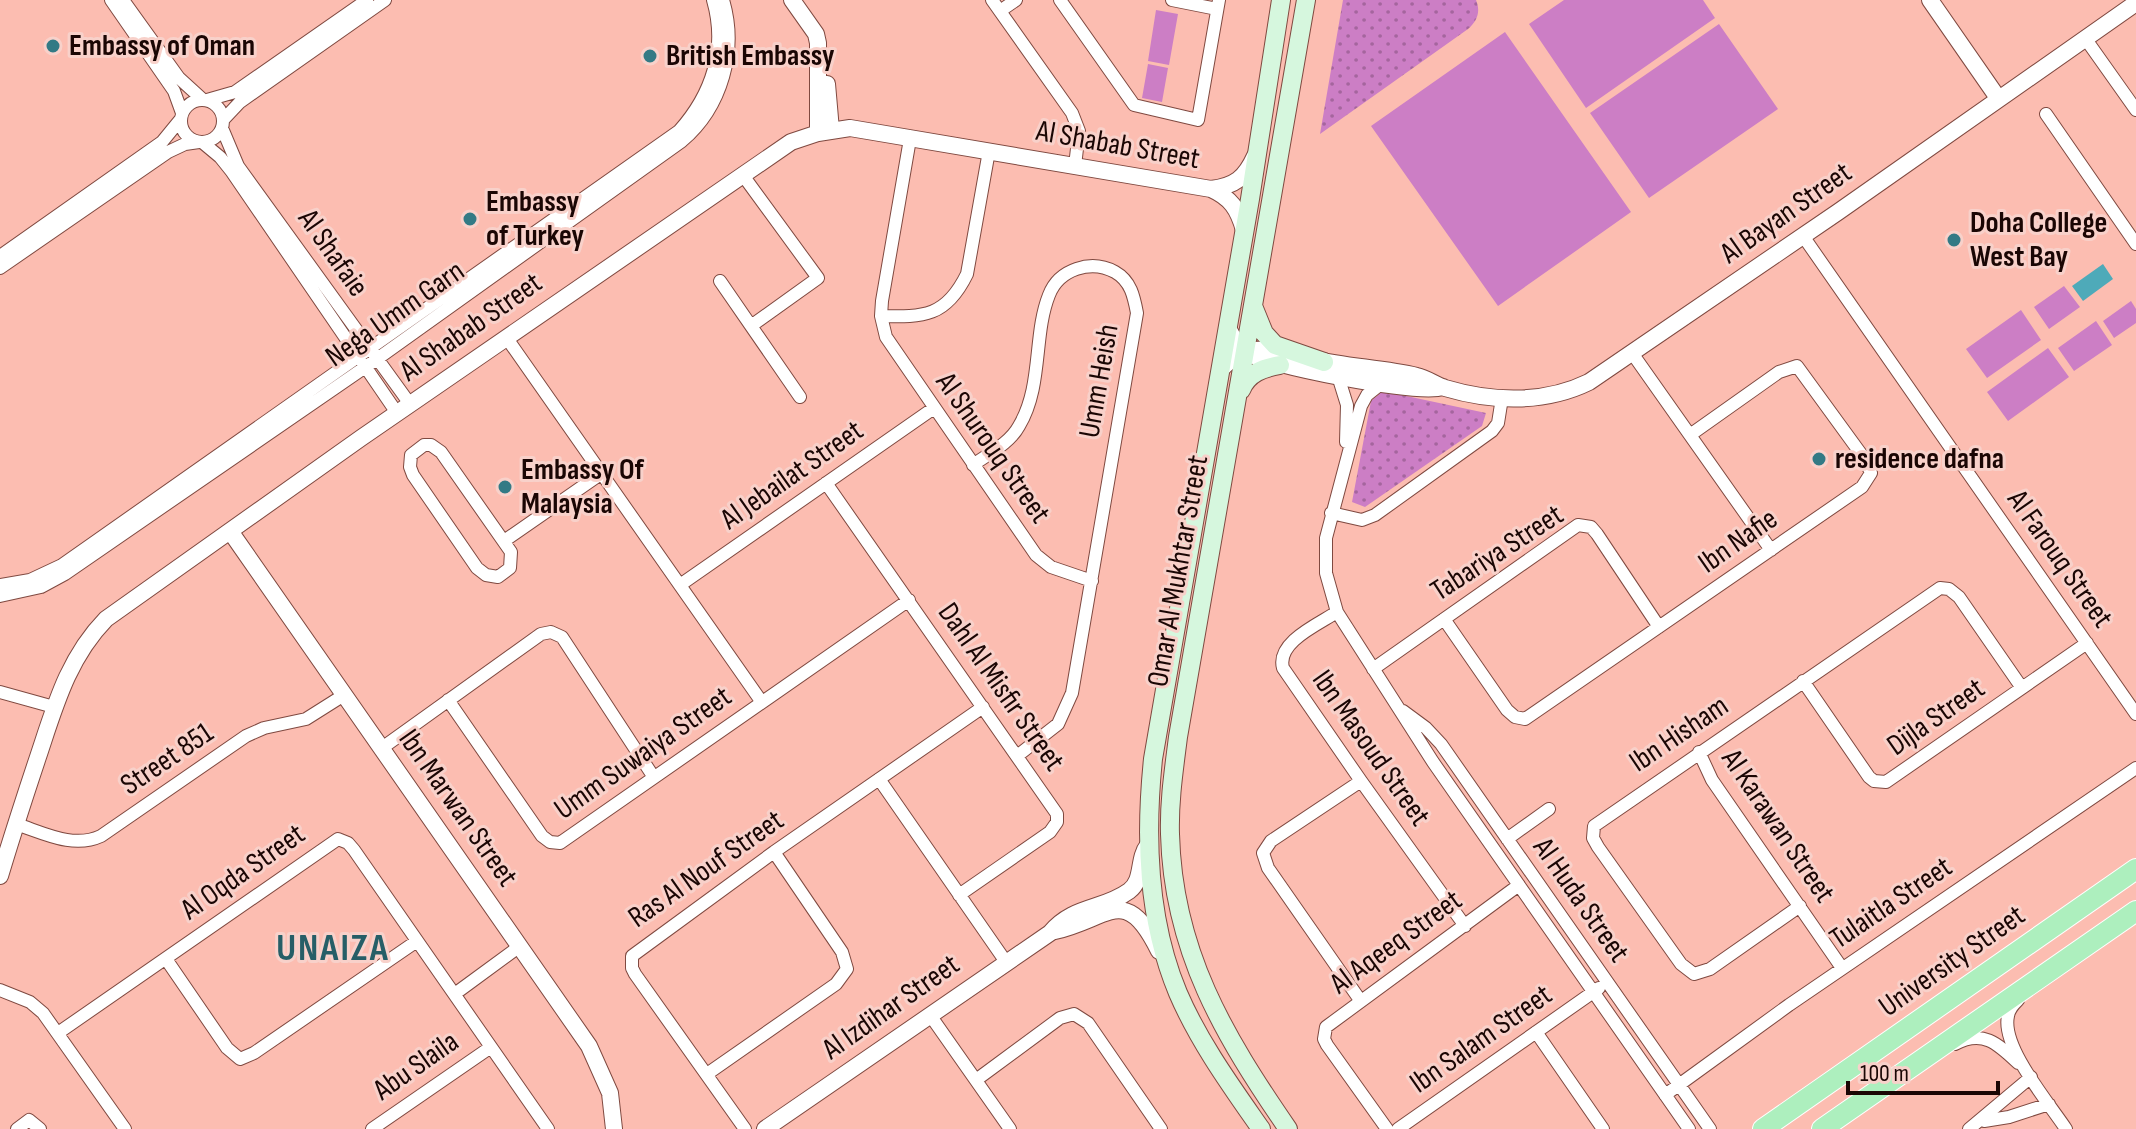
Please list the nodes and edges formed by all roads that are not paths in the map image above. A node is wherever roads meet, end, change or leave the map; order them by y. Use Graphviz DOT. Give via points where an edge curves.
graph roads {
  1 [pos="111,0"];
  2 [pos="123,0"];
  3 [pos="367,0"];
  4 [pos="385,0"];
  5 [pos="713,0"];
  6 [pos="723,0"];
  7 [pos="792,0"];
  8 [pos="803,0"];
  9 [pos="1016,0"];
  10 [pos="1060,0"];
  11 [pos="1172,0"];
  12 [pos="1281,0"];
  13 [pos="1306,0"];
  14 [pos="1930,0"];
  15 [pos="995,3"];
  16 [pos="2136,3"];
  17 [pos="1218,4"];
  18 [pos="2085,38"];
  19 [pos="1998,98"];
  20 [pos="205,100"];
  21 [pos="2135,105"];
  22 [pos="2046,114"];
  23 [pos="181,116"];
  24 [pos="223,124"];
  25 [pos="825,131"];
  26 [pos="910,139"];
  27 [pos="201,142"];
  28 [pos="989,151"];
  29 [pos="1256,154"];
  30 [pos="1075,166"];
  31 [pos="742,174"];
  32 [pos="1211,189"];
  33 [pos="1244,230"];
  34 [pos="1803,236"];
  35 [pos="2136,244"];
  36 [pos="0,256"];
  37 [pos="0,268"];
  38 [pos="720,281"];
  39 [pos="1253,305"];
  40 [pos="881,316"];
  41 [pos="751,326"];
  42 [pos="1228,328"];
  43 [pos="506,337"];
  44 [pos="1245,353"];
  45 [pos="1632,353"];
  46 [pos="368,358"];
  47 [pos="1324,362"];
  48 [pos="1280,365"];
  49 [pos="1220,370"];
  50 [pos="1338,376"];
  51 [pos="1382,383"];
  52 [pos="1443,387"];
  53 [pos="800,397"];
  54 [pos="1502,398"];
  55 [pos="1237,400"];
  56 [pos="934,408"];
  57 [pos="403,409"];
  58 [pos="1690,435"];
  59 [pos="1346,458"];
  60 [pos="973,465"];
  61 [pos="602,473"];
  62 [pos="826,483"];
  63 [pos="1331,513"];
  64 [pos="230,531"];
  65 [pos="504,541"];
  66 [pos="1771,550"];
  67 [pos="1092,581"];
  68 [pos="0,585"];
  69 [pos="680,585"];
  70 [pos="0,596"];
  71 [pos="909,600"];
  72 [pos="1337,612"];
  73 [pos="1444,619"];
  74 [pos="1659,627"];
  75 [pos="2087,643"];
  76 [pos="1373,669"];
  77 [pos="1803,681"];
  78 [pos="2022,688"];
  79 [pos="0,692"];
  80 [pos="344,695"];
  81 [pos="448,700"];
  82 [pos="761,701"];
  83 [pos="54,707"];
  84 [pos="983,707"];
  85 [pos="1401,709"];
  86 [pos="2136,714"];
  87 [pos="382,748"];
  88 [pos="1699,752"];
  89 [pos="1017,756"];
  90 [pos="2136,768"];
  91 [pos="1460,772"];
  92 [pos="653,776"];
  93 [pos="879,779"];
  94 [pos="1361,781"];
  95 [pos="1447,782"];
  96 [pos="1549,809"];
  97 [pos="16,824"];
  98 [pos="1507,839"];
  99 [pos="1148,845"];
  100 [pos="774,852"];
  101 [pos="2136,869"];
  102 [pos="0,876"];
  103 [pos="1519,885"];
  104 [pos="959,895"];
  105 [pos="1800,906"];
  106 [pos="2136,911"];
  107 [pos="1465,926"];
  108 [pos="1050,933"];
  109 [pos="417,941"];
  110 [pos="520,946"];
  111 [pos="166,959"];
  112 [pos="1006,962"];
  113 [pos="1168,963"];
  114 [pos="1842,968"];
  115 [pos="2036,979"];
  116 [pos="1607,982"];
  117 [pos="0,990"];
  118 [pos="1593,992"];
  119 [pos="456,993"];
  120 [pos="1360,1000"];
  121 [pos="930,1015"];
  122 [pos="1536,1032"];
  123 [pos="58,1033"];
  124 [pos="491,1047"];
  125 [pos="1917,1062"];
  126 [pos="707,1074"];
  127 [pos="2028,1074"];
  128 [pos="976,1080"];
  129 [pos="1678,1085"];
  130 [pos="1665,1095"];
  131 [pos="2049,1104"];
  132 [pos="1975,1125"];
  133 [pos="1156,1127"];
  134 [pos="17,1129"];
  135 [pos="40,1129"];
  136 [pos="125,1129"];
  137 [pos="372,1129"];
  138 [pos="548,1129"];
  139 [pos="614,1129"];
  140 [pos="745,1129"];
  141 [pos="765,1129"];
  142 [pos="1010,1129"];
  143 [pos="1261,1129"];
  144 [pos="1288,1129"];
  145 [pos="1387,1129"];
  146 [pos="1398,1129"];
  147 [pos="1603,1129"];
  148 [pos="1689,1129"];
  149 [pos="1710,1129"];
  150 [pos="1763,1129"];
  151 [pos="1822,1129"];
  152 [pos="2066,1129"];
  1 -- 23 [label="street" via="174,91"];
  2 -- 20 [label="street" via="179,78"];
  3 -- 20 [label="street" via="235,92"];
  4 -- 24 [label="street" via="240,102"];
  5 -- 46 [label="street, Nega Umm Garn" via="718,33 714,69 700,103 679,131"];
  6 -- 46 [label="street, Nega Umm Garn" via="728,32 724,72 710,110 693,132"];
  7 -- 25 [label="street" via="816,34 816,96"];
  8 -- 25 [label="street" via="826,38"];
  9 -- 15 [label="street"];
  10 -- 17 [label="street" via="1134,105 1198,120"];
  11 -- 17 [label="street"];
  12 -- 29 [label="main road, Omar Al Mukhtar Street"];
  13 -- 39 [label="main road, Omar Al Mukhtar Street"];
  14 -- 19 [label="street"];
  15 -- 30 [label="street" via="1072,113 1079,131"];
  16 -- 18 [label="street, Al Bayan Street"];
  18 -- 19 [label="street, Al Bayan Street"];
  18 -- 21 [label="street"];
  19 -- 34 [label="street, Al Bayan Street"];
  20 -- 23 [label="street" via="190,103"];
  20 -- 24 [label="street" via="218,107"];
  22 -- 35 [label="street"];
  23 -- 27 [label="street" via="183,132"];
  23 -- 36 [label="street" via="162,142"];
  24 -- 27 [label="street" via="214,138"];
  24 -- 46 [label="street, Al Shafaie" via="238,166"];
  25 -- 26 [label="street, Al Shabab Street" via="850,128"];
  25 -- 31 [label="street, Al Shabab Street" via="791,142"];
  26 -- 28 [label="street, Al Shabab Street"];
  26 -- 40 [label="street, Al Shurouq Street"];
  27 -- 37 [label="street" via="168,152"];
  27 -- 46 [label="street, Al Shafaie" via="232,172"];
  28 -- 30 [label="street, Al Shabab Street"];
  28 -- 40 [label="street" via="962,283 927,315"];
  29 -- 32 [label="street, Al Shabab Street" via="1237,182"];
  29 -- 33 [label="main road, Omar Al Mukhtar Street"];
  30 -- 32 [label="street, Al Shabab Street"];
  31 -- 41 [label="street" via="818,278"];
  31 -- 43 [label="street, Al Shabab Street"];
  32 -- 33 [label="street, Al Shabab Street" via="1230,199"];
  33 -- 42 [label="main road, Omar Al Mukhtar Street"];
  34 -- 45 [label="street, Al Bayan Street"];
  34 -- 75 [label="street, Al Farouq Street"];
  38 -- 41 [label="street"];
  39 -- 44 [label="main road, Omar Al Mukhtar Street"];
  39 -- 47 [label="main road" via="1275,345"];
  40 -- 56 [label="street, Al Shurouq Street" via="890,347"];
  41 -- 53 [label="street"];
  42 -- 44 [label="street"];
  42 -- 49 [label="main road, Omar Al Mukhtar Street"];
  43 -- 57 [label="street, Al Shabab Street"];
  43 -- 61 [label="street"];
  44 -- 47 [label="street, Al Bayan Street" via="1258,347"];
  44 -- 48 [label="street, Al Bayan Street"];
  44 -- 49 [label="street"];
  44 -- 55 [label="main road, Omar Al Mukhtar Street"];
  45 -- 54 [label="street, Al Bayan Street" via="1575,389 1533,399"];
  45 -- 58 [label="street"];
  46 -- 57 [label="street, Al Shafaie"];
  46 -- 68 [label="street, Nega Umm Garn" via="62,565 30,580"];
  46 -- 70 [label="street, Nega Umm Garn" via="65,574 41,587"];
  47 -- 52 [label="street, Al Bayan Street" via="1415,376"];
  48 -- 50 [label="street, Al Bayan Street"];
  48 -- 55 [label="main road" via="1255,373"];
  49 -- 99 [label="main road, Omar Al Mukhtar Street" via="1156,744"];
  50 -- 51 [label="street, Al Bayan Street"];
  50 -- 59 [label="street, Al Huda Street" via="1347,405"];
  51 -- 52 [label="street, Al Bayan Street" via="1424,390"];
  51 -- 59 [label="street, Al Huda Street" via="1361,406"];
  52 -- 54 [label="street, Al Bayan Street"];
  54 -- 63 [label="street" via="1492,431 1369,519"];
  55 -- 144 [label="main road, Omar Al Mukhtar Street" via="1178,737 1170,833 1179,911 1197,973 1231,1043"];
  56 -- 60 [label="street, Al Shurouq Street"];
  56 -- 62 [label="street, Al Jebailat Street"];
  57 -- 64 [label="street, Al Shabab Street"];
  58 -- 66 [label="street"];
  58 -- 66 [label="street, Ibn Nafie" via="1779,372 1797,366 1864,458 1871,470 1868,482"];
  59 -- 63 [label="street, Al Huda Street"];
  60 -- 67 [label="street, Al Shurouq Street" via="1043,562"];
  60 -- 67 [label="street, Umm Heish" via="1011,437 1025,413 1047,298 1058,280 1086,265 1114,271 1133,293 1137,313"];
  61 -- 65 [label="street"];
  61 -- 69 [label="street"];
  62 -- 69 [label="street, Al Jebailat Street"];
  62 -- 71 [label="street, Dahl Al Misfir Street"];
  63 -- 72 [label="street, Al Huda Street" via="1325,555"];
  64 -- 80 [label="street, Ibn Marwan Street"];
  64 -- 83 [label="street, Al Shabab Street" via="106,619 71,664"];
  65 -- 65 [label="street" via="441,452 431,445 416,449 409,461 413,475 486,575 498,577 510,568 512,557"];
  66 -- 74 [label="street, Ibn Nafie"];
  67 -- 89 [label="street, Umm Heish" via="1067,707 1055,727"];
  69 -- 82 [label="street"];
  71 -- 82 [label="street, Umm Suwaiya Street"];
  71 -- 84 [label="street, Dahl Al Misfir Street"];
  72 -- 76 [label="street, Al Huda Street"];
  72 -- 94 [label="street, Ibn Masoud Street" via="1288,646 1281,662"];
  73 -- 74 [label="street, Ibn Nafie" via="1507,710 1520,719"];
  73 -- 74 [label="street, Tabariya Street" via="1584,524 1597,534"];
  73 -- 76 [label="street, Tabariya Street"];
  75 -- 78 [label="street, Dijla Street"];
  75 -- 86 [label="street, Al Farouq Street"];
  76 -- 85 [label="street, Al Huda Street"];
  77 -- 78 [label="street, Ibn Hisham" via="1945,588 1959,597"];
  77 -- 78 [label="street, Dijla Street" via="1869,777 1880,783"];
  77 -- 88 [label="street, Ibn Hisham"];
  79 -- 83 [label="street"];
  80 -- 87 [label="street, Ibn Marwan Street"];
  80 -- 97 [label="street, Street 851" via="306,719 246,736 88,842 74,843"];
  81 -- 87 [label="street"];
  81 -- 92 [label="street, Umm Suwaiya Street" via="550,842 563,842"];
  81 -- 92 [label="street" via="541,634 557,633"];
  82 -- 92 [label="street, Umm Suwaiya Street"];
  83 -- 97 [label="street, Al Shabab Street"];
  84 -- 89 [label="street, Dahl Al Misfir Street"];
  84 -- 93 [label="street, Ras Al Nouf Street"];
  85 -- 91 [label="street, Al Huda Street" via="1434,736"];
  85 -- 95 [label="street, Al Huda Street"];
  87 -- 110 [label="street, Ibn Marwan Street"];
  88 -- 105 [label="street, Al Karawan Street" via="1712,780"];
  88 -- 105 [label="street, Ibn Hisham" via="1599,820 1592,832 1598,847 1681,964 1694,974 1710,969"];
  89 -- 104 [label="street, Dahl Al Misfir Street" via="1054,809 1057,822"];
  90 -- 114 [label="street, Tulaitla Street"];
  91 -- 95 [label="street"];
  91 -- 98 [label="street, Al Huda Street"];
  93 -- 100 [label="street, Ras Al Nouf Street"];
  93 -- 104 [label="street"];
  94 -- 107 [label="street, Ibn Masoud Street"];
  94 -- 120 [label="street" via="1271,841 1263,853 1268,868"];
  95 -- 103 [label="street, Al Huda Street"];
  96 -- 98 [label="street"];
  97 -- 102 [label="street, Al Shabab Street"];
  98 -- 116 [label="street, Al Huda Street"];
  99 -- 108 [label="street, Al Izdihar Street" via="1131,890 1070,915"];
  99 -- 113 [label="main road, Omar Al Mukhtar Street"];
  100 -- 126 [label="street" via="842,952 847,969 836,984"];
  100 -- 126 [label="street, Ras Al Nouf Street" via="632,956 635,974"];
  101 -- 150 [label="main road, University Street"];
  103 -- 107 [label="street, Al Aqeeq Street"];
  103 -- 118 [label="street, Al Huda Street"];
  104 -- 112 [label="street"];
  105 -- 114 [label="street, Al Karawan Street"];
  106 -- 115 [label="main road, University Street"];
  107 -- 120 [label="street, Al Aqeeq Street"];
  108 -- 112 [label="street, Al Izdihar Street"];
  108 -- 113 [label="street, Al Izdihar Street" via="1123,911 1144,923"];
  109 -- 111 [label="street" via="240,1059"];
  109 -- 111 [label="street, Al Oqda Street" via="354,850 338,839"];
  109 -- 119 [label="street, Al Oqda Street"];
  110 -- 119 [label="street"];
  110 -- 139 [label="street, Ibn Marwan Street" via="589,1046 610,1093"];
  111 -- 123 [label="street, Al Oqda Street"];
  112 -- 121 [label="street, Al Izdihar Street"];
  113 -- 143 [label="main road, Omar Al Mukhtar Street" via="1193,1023"];
  114 -- 129 [label="street, Tulaitla Street"];
  115 -- 125 [label="main road, University Street"];
  115 -- 127 [label="street" via="2007,1018 2009,1039"];
  116 -- 118 [label="street, Ibn Salam Street"];
  116 -- 129 [label="street, Al Huda Street"];
  117 -- 123 [label="street" via="30,1002"];
  118 -- 122 [label="street, Ibn Salam Street"];
  118 -- 130 [label="street, Al Huda Street"];
  119 -- 124 [label="street, Al Oqda Street"];
  120 -- 145 [label="street, Al Aqeeq Street" via="1329,1021 1324,1039"];
  121 -- 128 [label="street"];
  121 -- 141 [label="street, Al Izdihar Street"];
  122 -- 146 [label="street, Ibn Salam Street"];
  122 -- 147 [label="street"];
  123 -- 136 [label="street"];
  124 -- 137 [label="street, Abu Slaila"];
  124 -- 138 [label="street, Al Oqda Street"];
  125 -- 127 [label="street" via="1963,1040 1982,1037 1996,1043"];
  125 -- 151 [label="main road, University Street"];
  126 -- 140 [label="street, Ras Al Nouf Street"];
  127 -- 131 [label="street"];
  127 -- 132 [label="street"];
  128 -- 133 [label="street" via="1060,1018 1074,1014 1088,1023"];
  128 -- 142 [label="street"];
  129 -- 130 [label="street, Tulaitla Street"];
  129 -- 149 [label="street, Al Huda Street"];
  130 -- 148 [label="street, Al Huda Street"];
  131 -- 132 [label="street"];
  131 -- 152 [label="street"];
  134 -- 135 [label="street" via="29,1120"];
}
